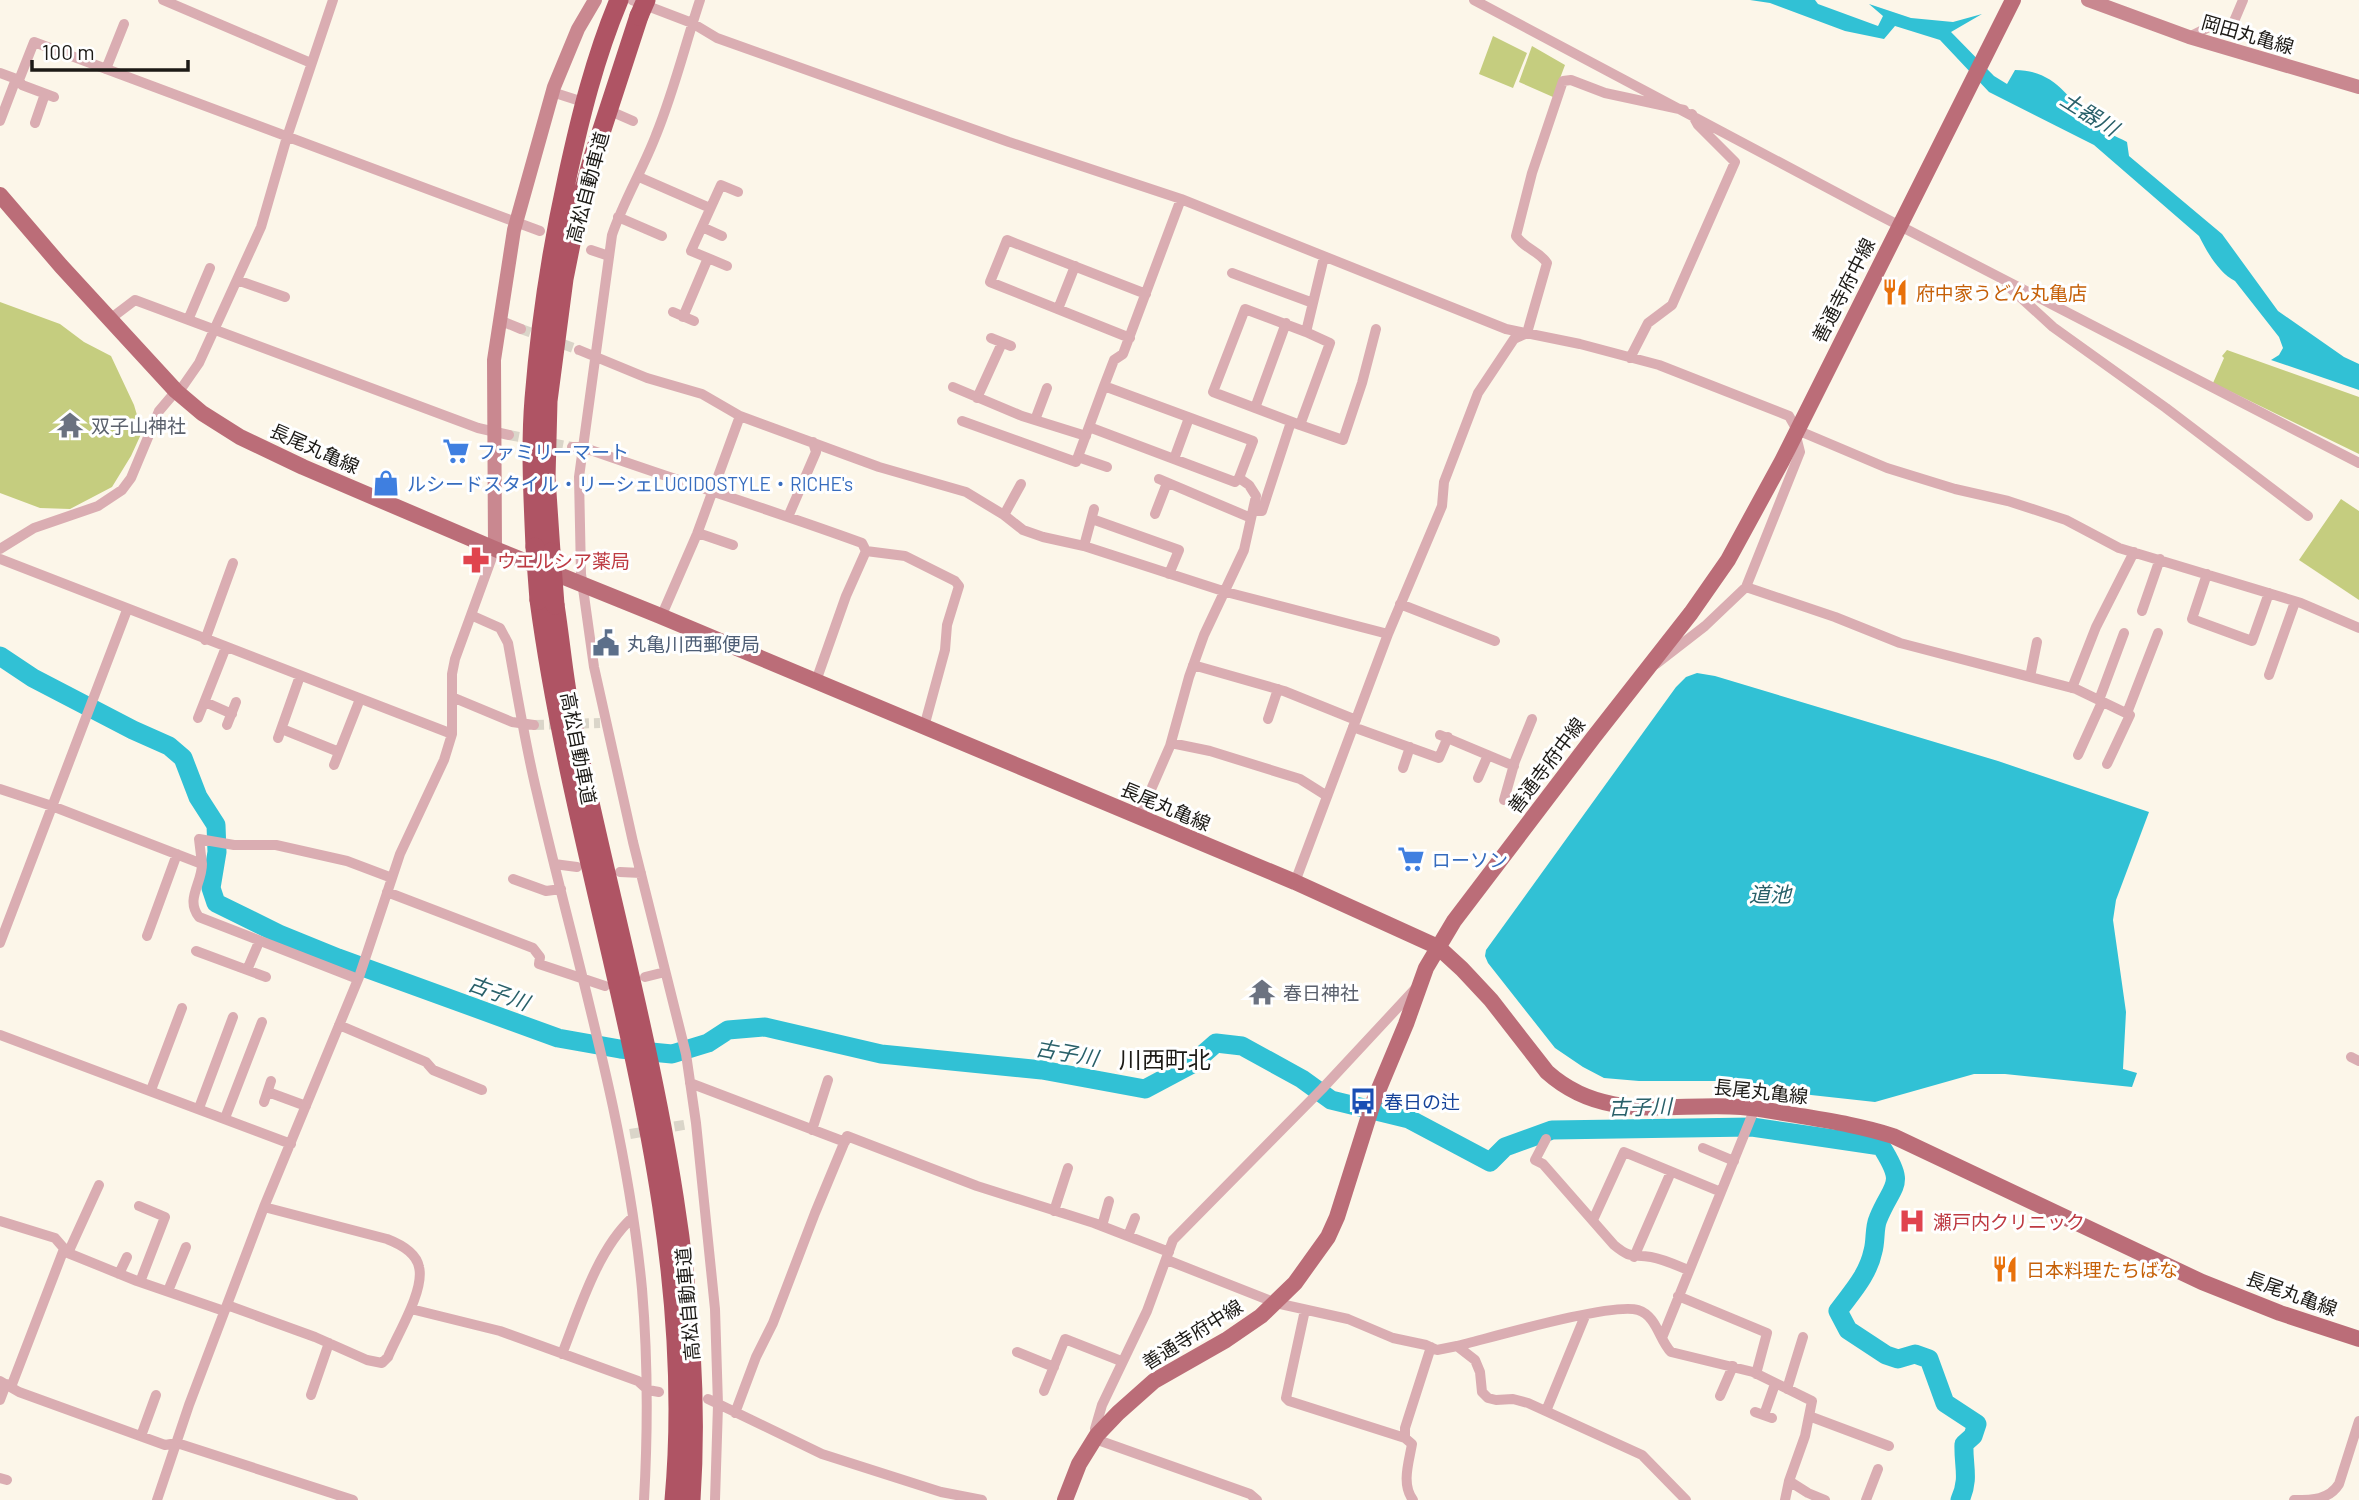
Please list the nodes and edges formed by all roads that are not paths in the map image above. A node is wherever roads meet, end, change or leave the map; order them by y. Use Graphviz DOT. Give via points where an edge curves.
graph roads {
  1 [pos="333,0"];
  2 [pos="595,0"];
  3 [pos="700,0"];
  4 [pos="1474,0"];
  5 [pos="2088,0"];
  6 [pos="2243,0"];
  7 [pos="163,1"];
  8 [pos="2012,2"];
  9 [pos="631,4"];
  10 [pos="692,23"];
  11 [pos="124,24"];
  12 [pos="2189,37"];
  13 [pos="311,63"];
  14 [pos="106,69"];
  15 [pos="0,73"];
  16 [pos="18,79"];
  17 [pos="2359,87"];
  18 [pos="552,92"];
  19 [pos="577,100"];
  20 [pos="1688,112"];
  21 [pos="617,114"];
  22 [pos="0,121"];
  23 [pos="634,121"];
  24 [pos="35,123"];
  25 [pos="287,137"];
  26 [pos="639,177"];
  27 [pos="738,192"];
  28 [pos="0,195"];
  29 [pos="1181,199"];
  30 [pos="710,208"];
  31 [pos="618,217"];
  32 [pos="516,223"];
  33 [pos="1899,224"];
  34 [pos="702,227"];
  35 [pos="540,231"];
  36 [pos="662,236"];
  37 [pos="722,236"];
  38 [pos="591,250"];
  39 [pos="609,256"];
  40 [pos="1324,257"];
  41 [pos="708,258"];
  42 [pos="727,266"];
  43 [pos="1075,266"];
  44 [pos="210,268"];
  45 [pos="1232,273"];
  46 [pos="2009,280"];
  47 [pos="237,281"];
  48 [pos="1146,294"];
  49 [pos="285,297"];
  50 [pos="1313,303"];
  51 [pos="1058,309"];
  52 [pos="684,317"];
  53 [pos="110,319"];
  54 [pos="188,320"];
  55 [pos="499,320"];
  56 [pos="1286,323"];
  57 [pos="521,328"];
  58 [pos="1376,329"];
  59 [pos="215,330"];
  60 [pos="1306,332"];
  61 [pos="1527,333"];
  62 [pos="1130,338"];
  63 [pos="1001,342"];
  64 [pos="579,351"];
  65 [pos="596,356"];
  66 [pos="1630,358"];
  67 [pos="1104,386"];
  68 [pos="953,387"];
  69 [pos="1047,388"];
  70 [pos="176,391"];
  71 [pos="977,398"];
  72 [pos="1255,408"];
  73 [pos="740,416"];
  74 [pos="1189,418"];
  75 [pos="1035,420"];
  76 [pos="962,421"];
  77 [pos="1296,423"];
  78 [pos="1087,431"];
  79 [pos="1796,431"];
  80 [pos="493,432"];
  81 [pos="509,435"];
  82 [pos="813,442"];
  83 [pos="577,447"];
  84 [pos="1078,457"];
  85 [pos="1174,459"];
  86 [pos="2359,463"];
  87 [pos="1107,467"];
  88 [pos="1239,478"];
  89 [pos="1021,484"];
  90 [pos="713,493"];
  91 [pos="1155,514"];
  92 [pos="1252,514"];
  93 [pos="1004,515"];
  94 [pos="2308,516"];
  95 [pos="788,517"];
  96 [pos="698,533"];
  97 [pos="733,545"];
  98 [pos="1084,546"];
  99 [pos="0,549"];
  100 [pos="495,550"];
  101 [pos="866,551"];
  102 [pos="2134,552"];
  103 [pos="0,559"];
  104 [pos="2160,559"];
  105 [pos="233,563"];
  106 [pos="1170,574"];
  107 [pos="2207,574"];
  108 [pos="582,584"];
  109 [pos="1745,587"];
  110 [pos="1226,592"];
  111 [pos="2269,593"];
  112 [pos="2295,602"];
  113 [pos="1400,604"];
  114 [pos="127,610"];
  115 [pos="2141,611"];
  116 [pos="472,616"];
  117 [pos="661,617"];
  118 [pos="2359,628"];
  119 [pos="2124,633"];
  120 [pos="2158,633"];
  121 [pos="1388,634"];
  122 [pos="205,639"];
  123 [pos="1495,641"];
  124 [pos="2037,642"];
  125 [pos="226,647"];
  126 [pos="1193,665"];
  127 [pos="1651,665"];
  128 [pos="2269,675"];
  129 [pos="300,676"];
  130 [pos="2030,677"];
  131 [pos="816,681"];
  132 [pos="2072,688"];
  133 [pos="1278,689"];
  134 [pos="452,697"];
  135 [pos="360,699"];
  136 [pos="2101,701"];
  137 [pos="205,702"];
  138 [pos="236,702"];
  139 [pos="2127,713"];
  140 [pos="198,718"];
  141 [pos="1268,719"];
  142 [pos="1532,719"];
  143 [pos="1355,723"];
  144 [pos="529,724"];
  145 [pos="924,727"];
  146 [pos="452,734"];
  147 [pos="1171,743"];
  148 [pos="1410,747"];
  149 [pos="339,751"];
  150 [pos="1488,754"];
  151 [pos="2078,755"];
  152 [pos="2107,764"];
  153 [pos="334,765"];
  154 [pos="1514,766"];
  155 [pos="1403,768"];
  156 [pos="1478,778"];
  157 [pos="0,789"];
  158 [pos="1327,796"];
  159 [pos="1504,800"];
  160 [pos="52,806"];
  161 [pos="1139,817"];
  162 [pos="177,854"];
  163 [pos="202,864"];
  164 [pos="554,864"];
  165 [pos="577,867"];
  166 [pos="620,872"];
  167 [pos="641,873"];
  168 [pos="392,878"];
  169 [pos="513,879"];
  170 [pos="1295,882"];
  171 [pos="561,889"];
  172 [pos="387,892"];
  173 [pos="147,936"];
  174 [pos="259,942"];
  175 [pos="0,943"];
  176 [pos="1438,947"];
  177 [pos="196,951"];
  178 [pos="247,970"];
  179 [pos="665,972"];
  180 [pos="267,977"];
  181 [pos="645,977"];
  182 [pos="358,978"];
  183 [pos="584,981"];
  184 [pos="1420,984"];
  185 [pos="606,986"];
  186 [pos="182,1008"];
  187 [pos="233,1017"];
  188 [pos="262,1022"];
  189 [pos="339,1025"];
  190 [pos="0,1035"];
  191 [pos="645,1073"];
  192 [pos="828,1080"];
  193 [pos="690,1083"];
  194 [pos="151,1090"];
  195 [pos="482,1090"];
  196 [pos="268,1092"];
  197 [pos="306,1107"];
  198 [pos="199,1108"];
  199 [pos="1753,1112"];
  200 [pos="225,1118"];
  201 [pos="812,1130"];
  202 [pos="1546,1139"];
  203 [pos="845,1142"];
  204 [pos="290,1143"];
  205 [pos="1703,1148"];
  206 [pos="1734,1161"];
  207 [pos="1068,1168"];
  208 [pos="1671,1172"];
  209 [pos="99,1185"];
  210 [pos="1721,1192"];
  211 [pos="1109,1201"];
  212 [pos="139,1206"];
  213 [pos="264,1207"];
  214 [pos="1054,1211"];
  215 [pos="632,1218"];
  216 [pos="1135,1218"];
  217 [pos="1593,1220"];
  218 [pos="0,1221"];
  219 [pos="1102,1226"];
  220 [pos="1128,1236"];
  221 [pos="186,1247"];
  222 [pos="66,1251"];
  223 [pos="127,1256"];
  224 [pos="1168,1256"];
  225 [pos="1634,1257"];
  226 [pos="1688,1270"];
  227 [pos="120,1274"];
  228 [pos="141,1282"];
  229 [pos="168,1291"];
  230 [pos="1678,1296"];
  231 [pos="1276,1303"];
  232 [pos="226,1308"];
  233 [pos="411,1310"];
  234 [pos="1305,1310"];
  235 [pos="1585,1316"];
  236 [pos="1803,1337"];
  237 [pos="1662,1338"];
  238 [pos="2359,1339"];
  239 [pos="329,1343"];
  240 [pos="1457,1346"];
  241 [pos="1431,1347"];
  242 [pos="1017,1352"];
  243 [pos="562,1354"];
  244 [pos="1121,1361"];
  245 [pos="1733,1366"];
  246 [pos="1054,1367"];
  247 [pos="1756,1374"];
  248 [pos="6,1384"];
  249 [pos="1775,1384"];
  250 [pos="1787,1389"];
  251 [pos="653,1391"];
  252 [pos="1044,1391"];
  253 [pos="156,1395"];
  254 [pos="311,1395"];
  255 [pos="1720,1396"];
  256 [pos="0,1400"];
  257 [pos="713,1402"];
  258 [pos="1546,1411"];
  259 [pos="735,1413"];
  260 [pos="1763,1415"];
  261 [pos="1809,1416"];
  262 [pos="2359,1421"];
  263 [pos="141,1436"];
  264 [pos="1096,1437"];
  265 [pos="1405,1437"];
  266 [pos="177,1443"];
  267 [pos="1889,1446"];
  268 [pos="1878,1469"];
  269 [pos="1789,1481"];
  270 [pos="157,1500"];
  271 [pos="354,1500"];
  272 [pos="645,1500"];
  273 [pos="674,1500"];
  274 [pos="691,1500"];
  275 [pos="715,1500"];
  276 [pos="982,1500"];
  277 [pos="1065,1500"];
  278 [pos="1257,1500"];
  279 [pos="1413,1500"];
  280 [pos="1686,1500"];
  281 [pos="1785,1500"];
  282 [pos="1825,1500"];
  283 [pos="1866,1500"];
  284 [pos="2294,1500"];
  285 [pos="2305,1500"];
  1 -- 13 [label="street"];
  2 -- 18 [label="street"];
  3 -- 10 [label="street"];
  4 -- 20 [label="street"];
  5 -- 12 [label="street, 岡田丸亀線"];
  6 -- 12 [label="street" via="2232,26 2213,25"];
  7 -- 13 [label="street"];
  8 -- 33 [label="main road, 善通寺府中線"];
  9 -- 10 [label="street"];
  9 -- 191 [label="highway, 高松自動車道, bridge" via="592,78 573,149 548,275 534,401 532,479 543,550 547,659 581,833"];
  10 -- 26 [label="street"];
  10 -- 29 [label="street" via="717,38"];
  11 -- 14 [label="street"];
  12 -- 17 [label="street, 岡田丸亀線"];
  13 -- 25 [label="street"];
  14 -- 16 [label="street" via="34,42"];
  14 -- 25 [label="street"];
  15 -- 16 [label="street"];
  16 -- 22 [label="street"];
  16 -- 24 [label="street" via="22,85 50,95"];
  18 -- 19 [label="street"];
  18 -- 32 [label="street"];
  20 -- 33 [label="street"];
  20 -- 61 [label="street" via="1563,81 1516,236 1547,263"];
  20 -- 66 [label="street" via="1735,162 1672,305 1648,323"];
  21 -- 23 [label="street"];
  25 -- 32 [label="street"];
  25 -- 47 [label="street" via="261,227"];
  26 -- 30 [label="street"];
  26 -- 31 [label="street"];
  27 -- 30 [label="street" via="721,184"];
  28 -- 53 [label="main road, 長尾丸亀線"];
  29 -- 40 [label="street"];
  29 -- 48 [label="street"];
  30 -- 34 [label="street"];
  31 -- 36 [label="street"];
  31 -- 39 [label="street"];
  32 -- 35 [label="street"];
  32 -- 55 [label="street"];
  33 -- 46 [label="street"];
  33 -- 79 [label="main road, 善通寺府中線"];
  34 -- 37 [label="street"];
  34 -- 41 [label="street" via="691,251"];
  38 -- 39 [label="street"];
  39 -- 65 [label="street"];
  40 -- 50 [label="street"];
  40 -- 61 [label="street" via="1462,313"];
  41 -- 42 [label="street"];
  41 -- 52 [label="street"];
  43 -- 48 [label="street"];
  43 -- 51 [label="street"];
  43 -- 51 [label="street" via="1007,240 990,282"];
  44 -- 54 [label="street"];
  45 -- 50 [label="street"];
  46 -- 86 [label="street"];
  46 -- 94 [label="street" via="2007,285 2053,327"];
  47 -- 49 [label="street"];
  47 -- 59 [label="street"];
  48 -- 62 [label="street"];
  50 -- 60 [label="street"];
  51 -- 62 [label="street"];
  53 -- 54 [label="street" via="135,300"];
  53 -- 70 [label="main road, 長尾丸亀線"];
  54 -- 59 [label="street"];
  55 -- 57 [label="street"];
  55 -- 80 [label="street"];
  56 -- 60 [label="street"];
  56 -- 72 [label="street"];
  56 -- 72 [label="street" via="1245,309 1213,392"];
  58 -- 77 [label="street" via="1343,440"];
  59 -- 70 [label="street" via="199,363"];
  59 -- 80 [label="street"];
  60 -- 77 [label="street" via="1330,343"];
  61 -- 66 [label="street"];
  61 -- 113 [label="street" via="1514,339 1478,393 1444,482 1442,506"];
  62 -- 67 [label="street" via="1123,354 1114,359"];
  63 -- 71 [label="street"];
  64 -- 65 [label="street"];
  65 -- 73 [label="street" via="702,394"];
  65 -- 83 [label="street"];
  66 -- 79 [label="street" via="1789,416"];
  67 -- 74 [label="street"];
  67 -- 78 [label="street"];
  68 -- 71 [label="street"];
  69 -- 75 [label="street"];
  70 -- 99 [label="street" via="159,411 122,490 98,506 34,528"];
  70 -- 100 [label="main road, 長尾丸亀線" via="240,437"];
  71 -- 75 [label="street"];
  72 -- 77 [label="street"];
  73 -- 82 [label="street"];
  73 -- 90 [label="street"];
  74 -- 85 [label="street"];
  74 -- 88 [label="street" via="1254,441"];
  75 -- 78 [label="street"];
  76 -- 84 [label="street" via="1076,462"];
  77 -- 92 [label="street" via="1262,511"];
  78 -- 84 [label="street"];
  78 -- 85 [label="street"];
  79 -- 102 [label="street" via="1887,468 2066,520"];
  79 -- 109 [label="street" via="1800,452"];
  79 -- 127 [label="main road, 善通寺府中線" via="1728,560"];
  80 -- 81 [label="street"];
  80 -- 100 [label="street"];
  82 -- 93 [label="street" via="966,492"];
  82 -- 95 [label="street" via="816,452"];
  83 -- 90 [label="street"];
  83 -- 108 [label="street"];
  84 -- 87 [label="street"];
  85 -- 88 [label="street" via="1235,482"];
  88 -- 92 [label="street" via="1256,496"];
  89 -- 93 [label="street"];
  90 -- 95 [label="street"];
  90 -- 96 [label="street"];
  91 -- 92 [label="street" via="1163,481 1210,506"];
  92 -- 110 [label="street" via="1244,550"];
  93 -- 98 [label="street" via="1023,530"];
  95 -- 101 [label="street" via="862,543"];
  96 -- 97 [label="street"];
  96 -- 117 [label="street"];
  98 -- 106 [label="street"];
  98 -- 106 [label="street" via="1093,514 1179,551"];
  100 -- 108 [label="main road, 長尾丸亀線"];
  100 -- 116 [label="street"];
  101 -- 131 [label="street"];
  101 -- 145 [label="street" via="905,556 959,586"];
  102 -- 104 [label="street"];
  102 -- 132 [label="street" via="2095,627"];
  103 -- 114 [label="street"];
  104 -- 107 [label="street"];
  104 -- 115 [label="street"];
  105 -- 122 [label="street"];
  106 -- 110 [label="street"];
  107 -- 111 [label="street"];
  107 -- 111 [label="street" via="2192,619 2252,641"];
  108 -- 117 [label="main road, 長尾丸亀線"];
  108 -- 167 [label="street" via="603,723"];
  109 -- 127 [label="street" via="1705,626"];
  109 -- 130 [label="street" via="1900,643"];
  110 -- 121 [label="street"];
  110 -- 126 [label="street"];
  111 -- 112 [label="street"];
  112 -- 118 [label="street"];
  112 -- 128 [label="street"];
  113 -- 121 [label="street"];
  113 -- 123 [label="street"];
  114 -- 122 [label="street"];
  114 -- 160 [label="street"];
  116 -- 134 [label="street" via="453,667"];
  116 -- 144 [label="street" via="505,635"];
  117 -- 131 [label="main road, 長尾丸亀線"];
  119 -- 136 [label="street"];
  120 -- 139 [label="street"];
  121 -- 143 [label="street"];
  122 -- 125 [label="street"];
  124 -- 130 [label="street"];
  125 -- 129 [label="street"];
  125 -- 137 [label="street"];
  126 -- 133 [label="street"];
  126 -- 147 [label="street"];
  127 -- 176 [label="main road, 善通寺府中線"];
  129 -- 135 [label="street"];
  129 -- 149 [label="street" via="280,733"];
  130 -- 132 [label="street"];
  131 -- 145 [label="main road, 長尾丸亀線"];
  132 -- 136 [label="street"];
  133 -- 141 [label="street"];
  133 -- 143 [label="street"];
  134 -- 144 [label="street" via="512,722"];
  134 -- 146 [label="street"];
  135 -- 146 [label="street"];
  135 -- 149 [label="street"];
  136 -- 139 [label="street"];
  136 -- 151 [label="street"];
  137 -- 138 [label="street" via="230,719"];
  137 -- 140 [label="street"];
  139 -- 152 [label="street" via="2130,715"];
  142 -- 154 [label="street"];
  143 -- 148 [label="street"];
  143 -- 158 [label="street"];
  144 -- 164 [label="street" via="536,791"];
  145 -- 161 [label="main road, 長尾丸亀線"];
  146 -- 168 [label="street"];
  147 -- 158 [label="street" via="1300,779"];
  147 -- 161 [label="street"];
  148 -- 150 [label="street" via="1439,758 1444,736"];
  148 -- 155 [label="street"];
  149 -- 153 [label="street"];
  150 -- 154 [label="street"];
  150 -- 156 [label="street"];
  154 -- 159 [label="street"];
  157 -- 160 [label="street"];
  158 -- 170 [label="street"];
  160 -- 162 [label="street"];
  160 -- 175 [label="street"];
  161 -- 170 [label="main road, 長尾丸亀線"];
  162 -- 163 [label="street"];
  162 -- 173 [label="street"];
  163 -- 168 [label="street" via="199,839 204,838 276,845"];
  163 -- 174 [label="street" via="193,910 208,922"];
  164 -- 165 [label="street"];
  164 -- 171 [label="street"];
  166 -- 167 [label="street"];
  167 -- 179 [label="street"];
  168 -- 172 [label="street"];
  169 -- 171 [label="street" via="546,891"];
  170 -- 176 [label="main road, 長尾丸亀線"];
  171 -- 183 [label="street"];
  172 -- 182 [label="street"];
  172 -- 183 [label="street" via="533,948 539,964"];
  174 -- 178 [label="street"];
  174 -- 182 [label="street"];
  176 -- 184 [label="main road, 善通寺府中線"];
  176 -- 199 [label="main road, 長尾丸亀線" via="1492,1000 1547,1072 1579,1094 1616,1106 1698,1106"];
  177 -- 178 [label="street"];
  178 -- 180 [label="street"];
  179 -- 181 [label="street"];
  179 -- 193 [label="street"];
  182 -- 189 [label="street"];
  183 -- 185 [label="street"];
  183 -- 215 [label="street" via="624,1135"];
  184 -- 224 [label="street" via="1187,1224 1173,1240"];
  184 -- 231 [label="main road, 善通寺府中線" via="1328,1237"];
  186 -- 194 [label="street"];
  187 -- 198 [label="street"];
  188 -- 200 [label="street"];
  189 -- 195 [label="street"];
  189 -- 197 [label="street"];
  190 -- 194 [label="street"];
  191 -- 273 [label="highway, 高松自動車道" via="673,1293 677,1370"];
  191 -- 274 [label="highway, 高松自動車道" via="674,1185 688,1291 693,1370"];
  192 -- 201 [label="street"];
  193 -- 201 [label="street"];
  193 -- 257 [label="street" via="715,1309"];
  194 -- 198 [label="street"];
  196 -- 197 [label="street"];
  197 -- 204 [label="street"];
  198 -- 200 [label="street"];
  199 -- 206 [label="street"];
  199 -- 238 [label="main road, 長尾丸亀線" via="1894,1136 2202,1282"];
  200 -- 204 [label="street"];
  201 -- 203 [label="street"];
  202 -- 217 [label="street" via="1535,1160"];
  203 -- 214 [label="street" via="847,1136"];
  203 -- 259 [label="street"];
  204 -- 213 [label="street"];
  205 -- 206 [label="street"];
  206 -- 210 [label="street"];
  207 -- 214 [label="street"];
  208 -- 210 [label="street"];
  208 -- 217 [label="street" via="1624,1152"];
  208 -- 225 [label="street"];
  209 -- 222 [label="street"];
  210 -- 226 [label="street"];
  211 -- 219 [label="street"];
  212 -- 228 [label="street" via="165,1217"];
  213 -- 232 [label="street"];
  213 -- 233 [label="street" via="405,1246 419,1265"];
  214 -- 219 [label="street"];
  215 -- 243 [label="street" via="617,1231"];
  215 -- 251 [label="street"];
  216 -- 220 [label="street"];
  217 -- 225 [label="street" via="1614,1245"];
  218 -- 222 [label="street" via="55,1238"];
  219 -- 220 [label="street"];
  220 -- 224 [label="street"];
  221 -- 229 [label="street"];
  222 -- 227 [label="street"];
  222 -- 248 [label="street"];
  223 -- 227 [label="street"];
  224 -- 231 [label="street"];
  224 -- 244 [label="street"];
  225 -- 226 [label="street" via="1650,1257"];
  226 -- 230 [label="street"];
  227 -- 228 [label="street"];
  228 -- 229 [label="street"];
  229 -- 232 [label="street"];
  230 -- 237 [label="street"];
  230 -- 247 [label="street" via="1767,1333"];
  231 -- 234 [label="street"];
  231 -- 264 [label="main road, 善通寺府中線" via="1246,1327 1154,1381"];
  232 -- 239 [label="street"];
  232 -- 266 [label="street"];
  233 -- 239 [label="street" via="382,1363"];
  233 -- 243 [label="street" via="500,1331"];
  234 -- 241 [label="street"];
  234 -- 265 [label="street" via="1286,1398"];
  235 -- 237 [label="street" via="1638,1310"];
  235 -- 240 [label="street"];
  235 -- 258 [label="street"];
  236 -- 250 [label="street"];
  237 -- 245 [label="street" via="1671,1352"];
  239 -- 254 [label="street"];
  240 -- 241 [label="street"];
  240 -- 258 [label="street" via="1475,1360 1482,1392 1488,1398 1513,1399"];
  241 -- 265 [label="street"];
  242 -- 246 [label="street"];
  243 -- 251 [label="street" via="638,1381"];
  244 -- 246 [label="street" via="1065,1339"];
  244 -- 264 [label="street" via="1102,1405"];
  245 -- 247 [label="street"];
  245 -- 255 [label="street"];
  246 -- 252 [label="street"];
  247 -- 249 [label="street"];
  248 -- 256 [label="street"];
  248 -- 263 [label="street"];
  249 -- 250 [label="street"];
  249 -- 260 [label="street"];
  250 -- 261 [label="street" via="1812,1401"];
  251 -- 272 [label="street"];
  253 -- 263 [label="street"];
  257 -- 259 [label="street"];
  257 -- 275 [label="street"];
  258 -- 280 [label="street" via="1642,1455"];
  259 -- 276 [label="street" via="822,1454 941,1492"];
  261 -- 267 [label="street"];
  261 -- 269 [label="street"];
  262 -- 285 [label="street" via="2334,1492"];
  263 -- 266 [label="street" via="165,1445"];
  264 -- 277 [label="main road, 善通寺府中線"];
  264 -- 278 [label="street" via="1250,1493"];
  265 -- 279 [label="street" via="1412,1444 1407,1488"];
  266 -- 270 [label="street"];
  266 -- 271 [label="street"];
  268 -- 283 [label="street"];
  269 -- 281 [label="street"];
  269 -- 282 [label="street"];
  284 -- 285 [label="street"];
}
